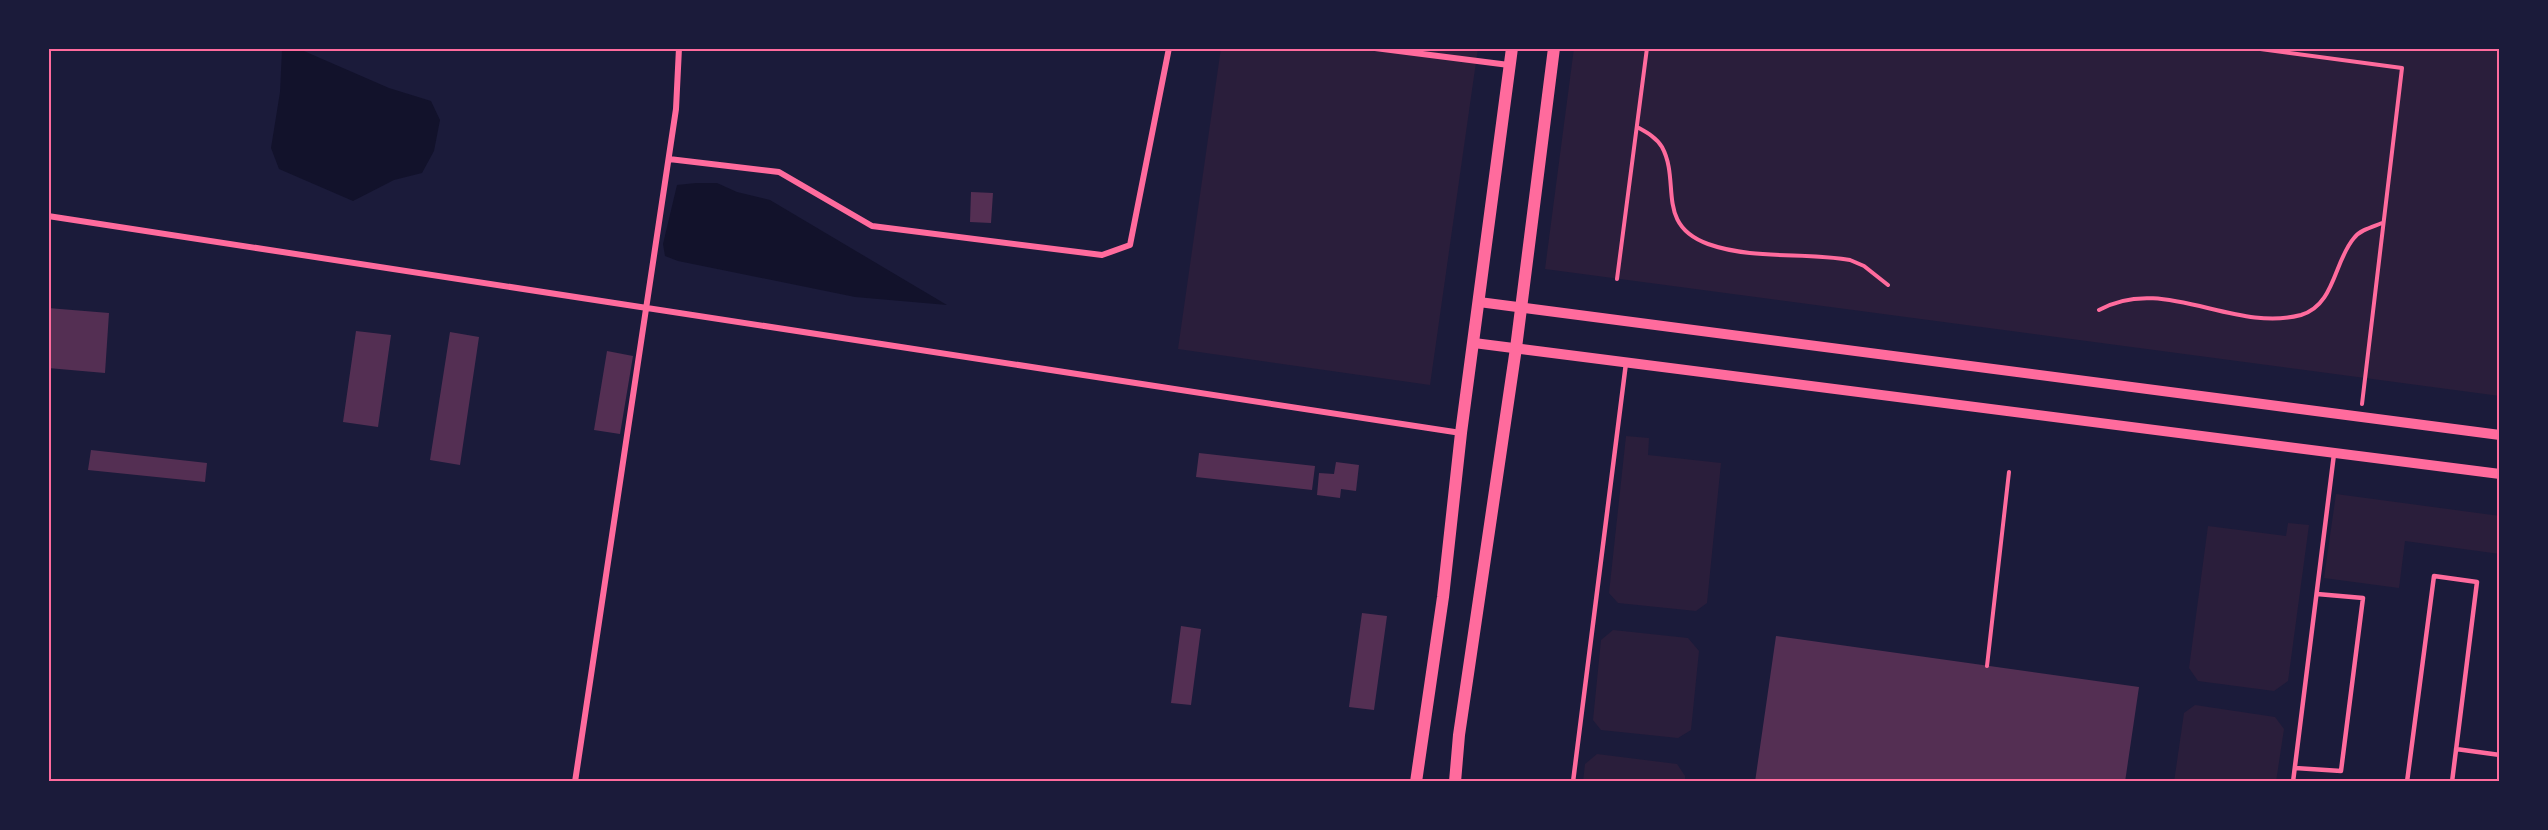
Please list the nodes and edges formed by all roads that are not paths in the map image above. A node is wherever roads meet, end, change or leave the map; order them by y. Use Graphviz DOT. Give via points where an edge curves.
graph roads {
  1 [pos="679,48"];
  2 [pos="1169,48"];
  3 [pos="1375,48"];
  4 [pos="1512,48"];
  5 [pos="1554,48"];
  6 [pos="1510,65"];
  7 [pos="669,159"];
  8 [pos="48,216"];
  9 [pos="1479,302"];
  10 [pos="1521,308"];
  11 [pos="647,309"];
  12 [pos="1474,343"];
  13 [pos="1516,348"];
  14 [pos="1626,363"];
  15 [pos="1461,433"];
  16 [pos="2500,435"];
  17 [pos="2334,453"];
  18 [pos="2500,474"];
  19 [pos="2317,594"];
  20 [pos="2456,749"];
  21 [pos="2500,755"];
  22 [pos="2295,768"];
  23 [pos="574,782"];
  24 [pos="1416,782"];
  25 [pos="1455,782"];
  26 [pos="1573,782"];
  27 [pos="2293,782"];
  28 [pos="2407,782"];
  29 [pos="2452,782"];
  1 -- 7 [label="street"];
  2 -- 7 [label="street" via="1130,245 1102,255 872,226 779,172"];
  3 -- 6 [label="street"];
  4 -- 6 [label="main road"];
  5 -- 10 [label="main road"];
  6 -- 9 [label="main road"];
  7 -- 11 [label="street"];
  8 -- 11 [label="street"];
  9 -- 10 [label="street"];
  9 -- 12 [label="main road"];
  10 -- 13 [label="main road"];
  10 -- 16 [label="street"];
  11 -- 15 [label="street"];
  11 -- 23 [label="street"];
  12 -- 13 [label="street"];
  12 -- 15 [label="main road"];
  13 -- 14 [label="street"];
  13 -- 25 [label="main road"];
  14 -- 17 [label="street"];
  14 -- 26 [label="lane"];
  15 -- 24 [label="main road" via="1443,597"];
  17 -- 18 [label="street"];
  17 -- 19 [label="lane"];
  19 -- 22 [label="lane"];
  19 -- 22 [label="lane" via="2363,598 2343,760 2341,771"];
  20 -- 21 [label="lane"];
  20 -- 28 [label="lane" via="2477,582 2434,576"];
  20 -- 29 [label="lane"];
  22 -- 27 [label="lane"];
}
